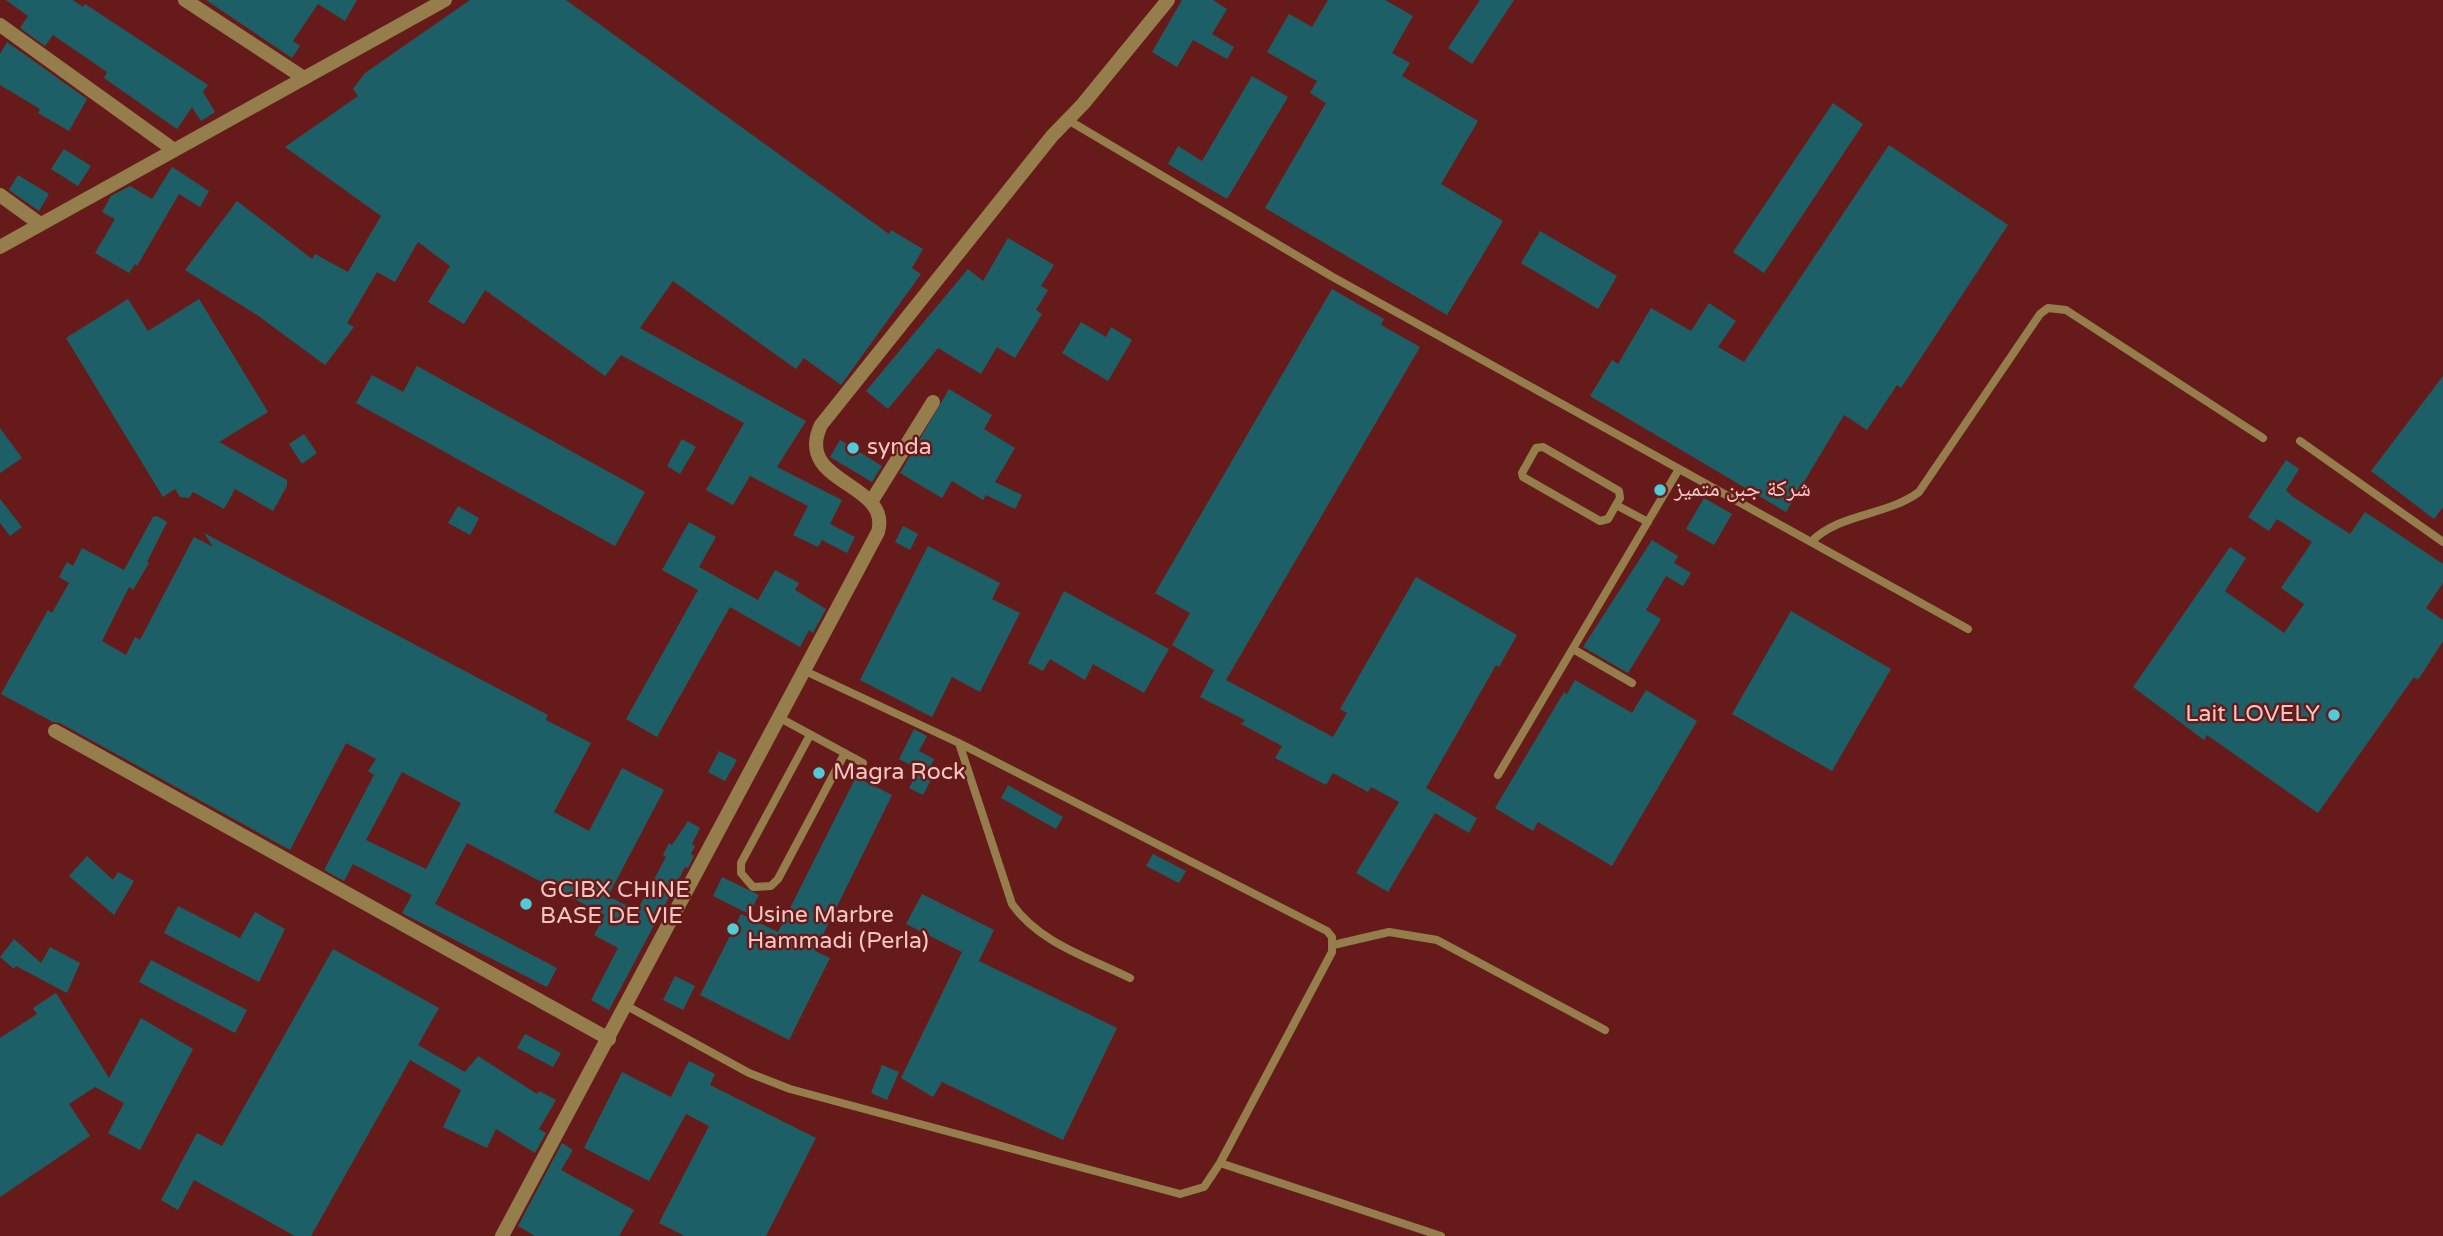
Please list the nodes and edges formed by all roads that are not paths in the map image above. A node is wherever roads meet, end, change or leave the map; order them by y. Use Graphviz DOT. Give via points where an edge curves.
graph roads {
  1 [pos="185,0"];
  2 [pos="1168,0"];
  3 [pos="434,2"];
  4 [pos="0,24"];
  5 [pos="304,78"];
  6 [pos="1068,120"];
  7 [pos="174,150"];
  8 [pos="0,195"];
  9 [pos="40,225"];
  10 [pos="0,247"];
  11 [pos="933,402"];
  12 [pos="2263,438"];
  13 [pos="2300,441"];
  14 [pos="1679,469"];
  15 [pos="871,502"];
  16 [pos="1616,505"];
  17 [pos="1648,522"];
  18 [pos="1811,542"];
  19 [pos="2443,542"];
  20 [pos="1968,629"];
  21 [pos="1573,649"];
  22 [pos="805,671"];
  23 [pos="1632,683"];
  24 [pos="780,718"];
  25 [pos="55,731"];
  26 [pos="810,735"];
  27 [pos="959,743"];
  28 [pos="845,753"];
  29 [pos="863,763"];
  30 [pos="1498,775"];
  31 [pos="1333,945"];
  32 [pos="1130,978"];
  33 [pos="626,1006"];
  34 [pos="1605,1030"];
  35 [pos="608,1039"];
  36 [pos="1220,1163"];
  37 [pos="502,1236"];
  38 [pos="1441,1236"];
  1 -- 5 [label="street"];
  2 -- 6 [label="street"];
  3 -- 5 [label="street"];
  4 -- 7 [label="street"];
  5 -- 7 [label="street"];
  6 -- 14 [label="lane" via="1331,276"];
  6 -- 15 [label="street" via="821,425 815,446 818,457"];
  7 -- 9 [label="street"];
  8 -- 9 [label="street"];
  9 -- 10 [label="street"];
  11 -- 15 [label="street"];
  12 -- 18 [label="lane" via="2066,310 2048,308 1919,492 1822,530"];
  13 -- 19 [label="lane"];
  14 -- 17 [label="lane"];
  14 -- 18 [label="lane"];
  15 -- 22 [label="street" via="880,516 878,532"];
  16 -- 16 [label="lane" via="1620,495 1616,489 1543,447 1536,448 1522,473 1600,521 1608,519"];
  16 -- 17 [label="lane"];
  17 -- 21 [label="lane"];
  18 -- 20 [label="lane"];
  21 -- 23 [label="lane"];
  21 -- 30 [label="lane"];
  22 -- 24 [label="street"];
  22 -- 27 [label="lane"];
  24 -- 26 [label="lane"];
  24 -- 33 [label="street"];
  25 -- 35 [label="street"];
  26 -- 28 [label="lane"];
  26 -- 28 [label="lane" via="741,863 741,873 753,887 771,886 778,879"];
  27 -- 31 [label="lane" via="1321,927 1332,937"];
  27 -- 32 [label="lane" via="1020,915 1039,933"];
  28 -- 29 [label="lane"];
  31 -- 34 [label="lane" via="1389,932 1437,940"];
  31 -- 36 [label="lane"];
  33 -- 35 [label="street"];
  33 -- 36 [label="lane" via="780,1086 1180,1194 1197,1192"];
  35 -- 37 [label="street"];
  36 -- 38 [label="lane"];
}
